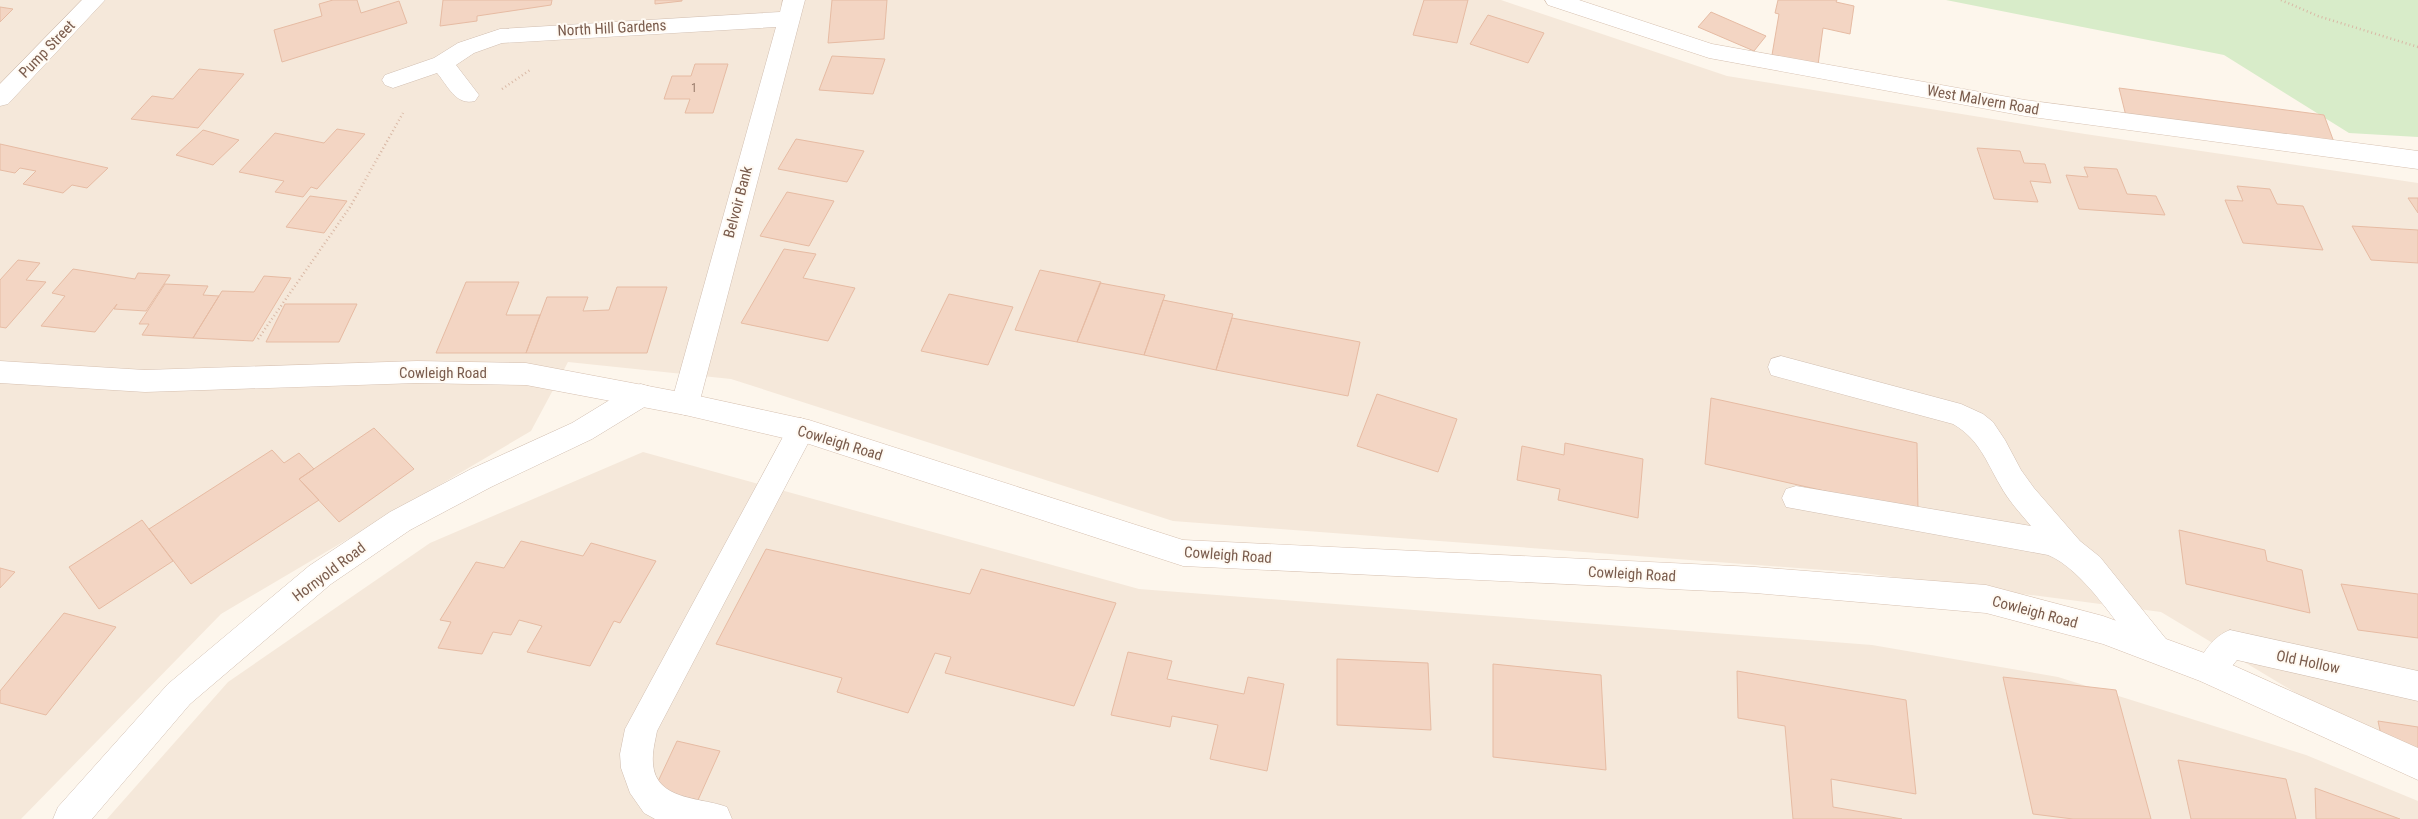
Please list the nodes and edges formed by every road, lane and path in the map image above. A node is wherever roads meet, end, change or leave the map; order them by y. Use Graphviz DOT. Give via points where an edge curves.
graph roads {
  1 [pos="94,0"];
  2 [pos="1556,0"];
  3 [pos="2281,0"];
  4 [pos="791,9"];
  5 [pos="2418,47"];
  6 [pos="442,63"];
  7 [pos="531,69"];
  8 [pos="393,80"];
  9 [pos="501,90"];
  10 [pos="467,95"];
  11 [pos="0,98"];
  12 [pos="406,109"];
  13 [pos="2418,160"];
  14 [pos="1782,367"];
  15 [pos="0,372"];
  16 [pos="230,378"];
  17 [pos="642,395"];
  18 [pos="685,404"];
  19 [pos="801,430"];
  20 [pos="1796,498"];
  21 [pos="2070,550"];
  22 [pos="2155,649"];
  23 [pos="2210,670"];
  24 [pos="2418,686"];
  25 [pos="2418,764"];
  26 [pos="70,819"];
  27 [pos="715,819"];
  1 -- 11 [label="main road, Pump Street"];
  2 -- 13 [label="main road, West Malvern Road" via="1709,51 2025,108"];
  3 -- 5 [label="path" via="2318,16"];
  4 -- 6 [label="main road, North Hill Gardens" via="500,36 466,48"];
  4 -- 18 [label="main road, Belvoir Bank"];
  6 -- 8 [label="main road, North Hill Gardens"];
  6 -- 10 [label="main road"];
  7 -- 9 [label="path"];
  12 -- 16 [label="path" via="350,207"];
  14 -- 21 [label="main road" via="1961,415 1977,423 1987,433 2017,488"];
  15 -- 16 [label="main road, Cowleigh Road" via="146,381"];
  16 -- 17 [label="main road, Cowleigh Road" via="417,372 526,374"];
  17 -- 18 [label="main road, Cowleigh Road"];
  17 -- 26 [label="main road, Hornyold Road" via="582,431 481,478 400,521 320,575 179,694"];
  18 -- 19 [label="main road, Cowleigh Road"];
  19 -- 22 [label="main road, Cowleigh Road" via="1183,553 1755,580 1986,599 2103,630"];
  19 -- 27 [label="main road" via="641,729 636,766 643,784 658,804 676,812"];
  20 -- 21 [label="main road" via="2050,542"];
  21 -- 22 [label="main road" via="2088,566"];
  22 -- 23 [label="main road, Cowleigh Road"];
  23 -- 24 [label="main road, Old Hollow" via="2230,644"];
  23 -- 25 [label="main road, Cowleigh Road"];
}
